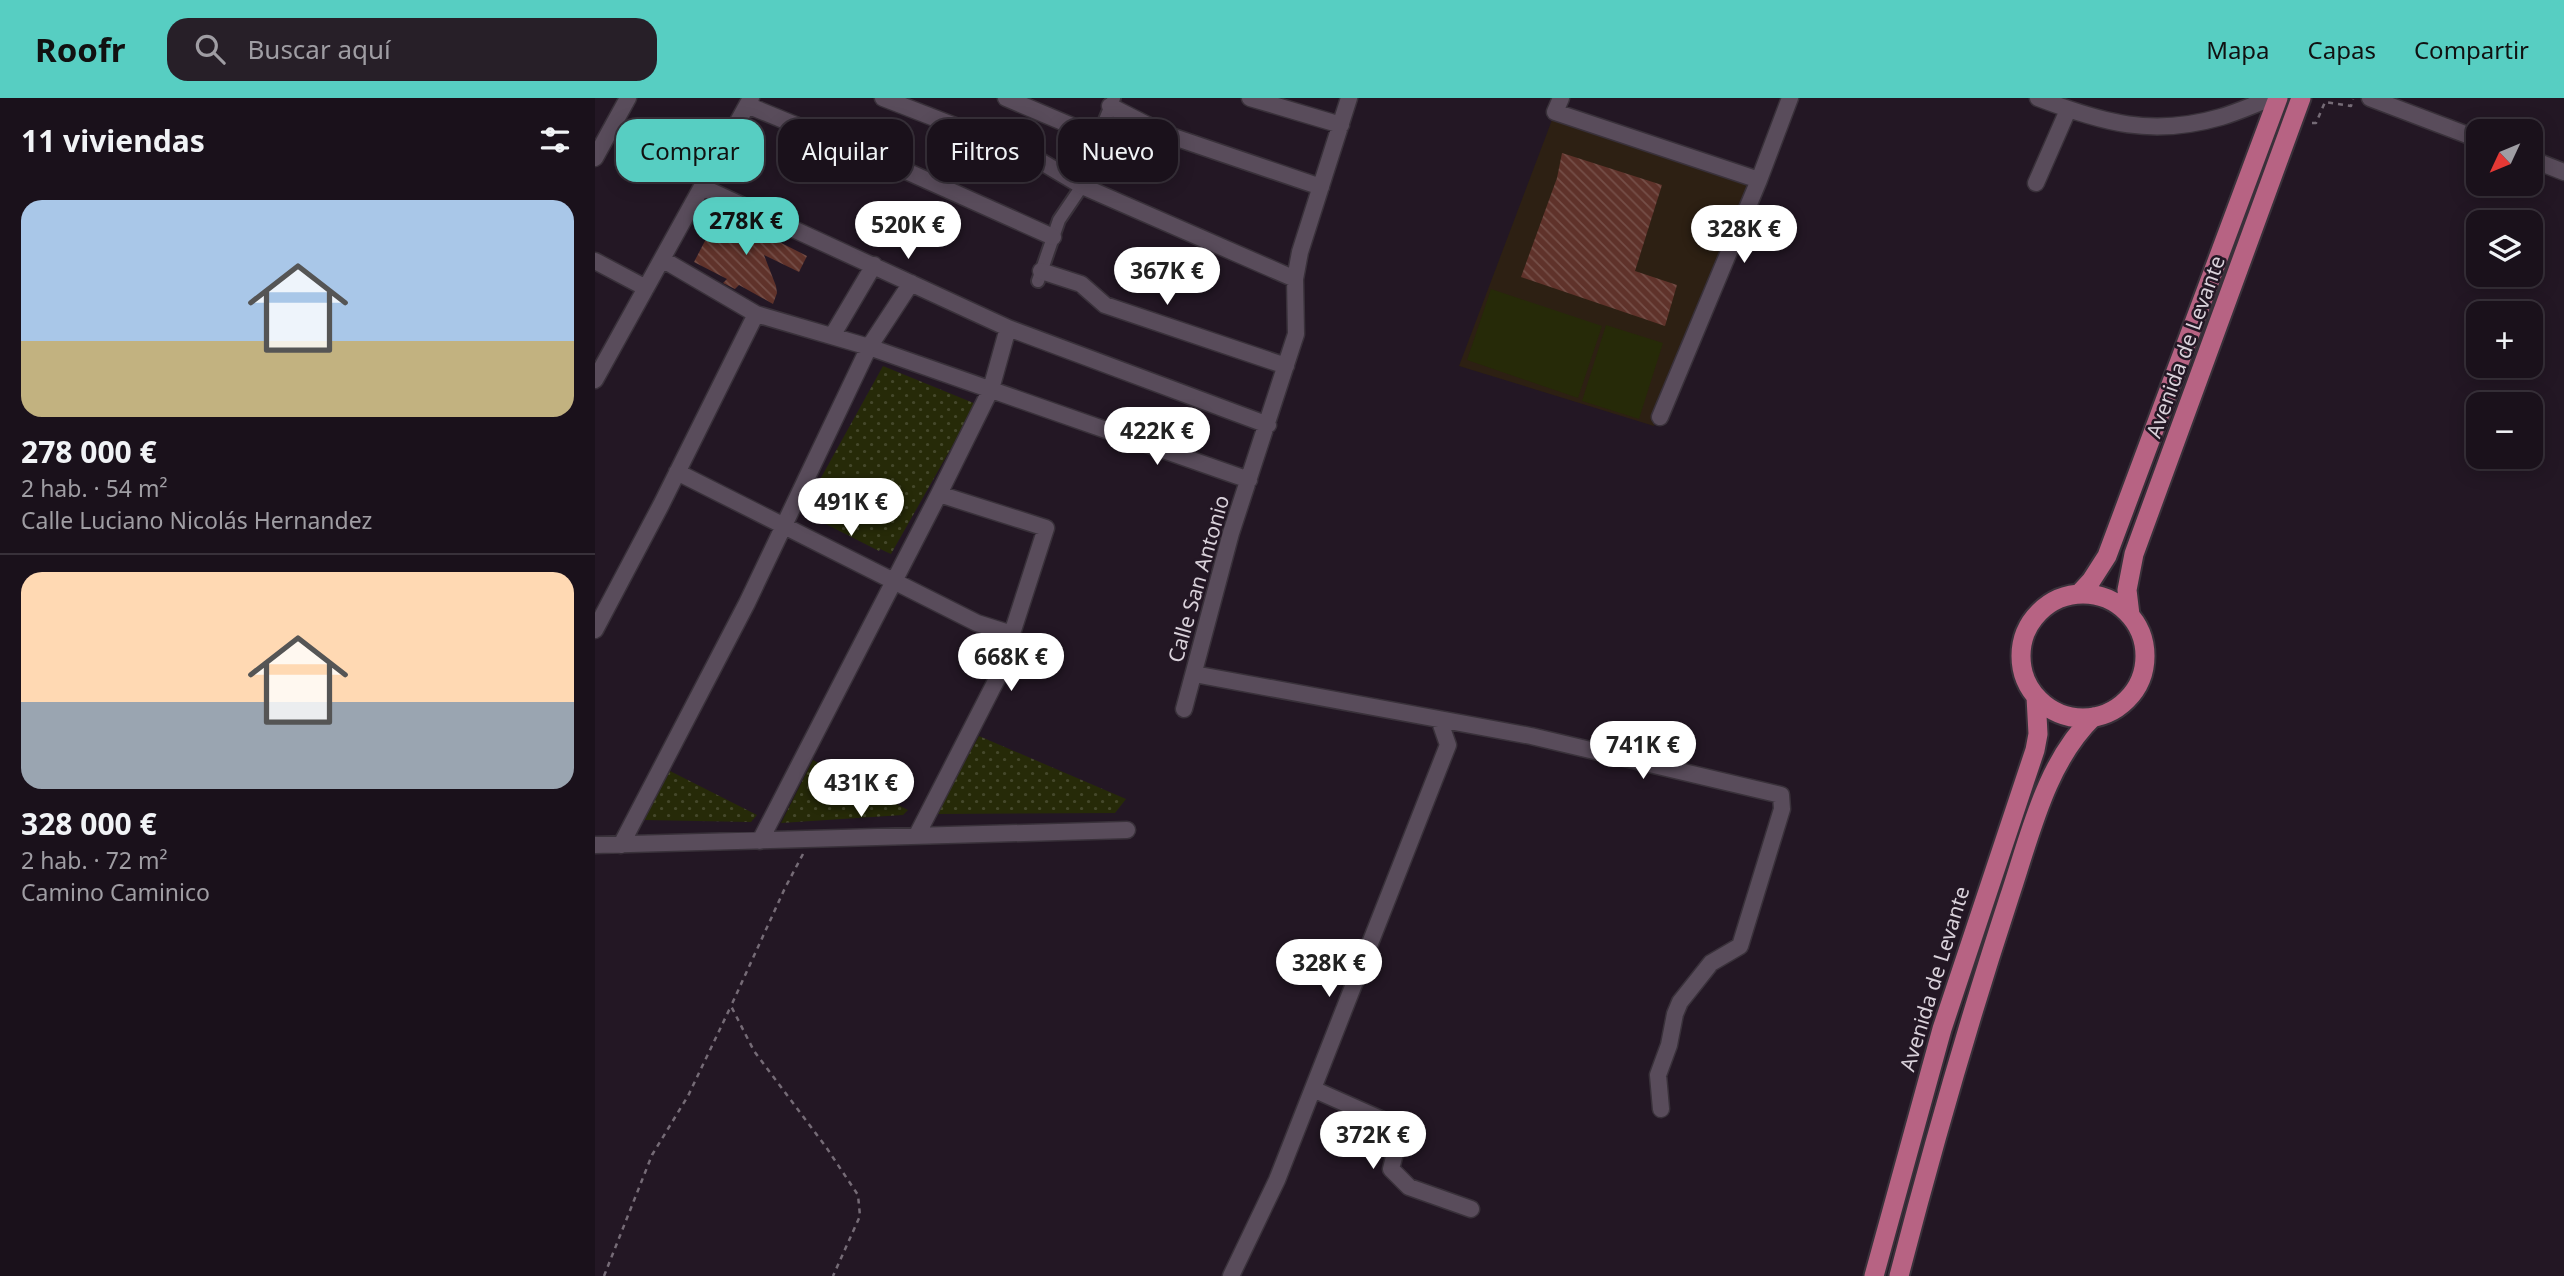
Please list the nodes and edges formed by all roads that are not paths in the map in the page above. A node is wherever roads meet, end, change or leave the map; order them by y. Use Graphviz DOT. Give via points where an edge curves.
graph roads {
  1 [pos="628,98"];
  2 [pos="883,98"];
  3 [pos="1006,98"];
  4 [pos="1250,98"];
  5 [pos="1349,98"];
  6 [pos="1561,98"];
  7 [pos="1790,98"];
  8 [pos="2038,98"];
  9 [pos="2271,98"];
  10 [pos="2278,98"];
  11 [pos="2301,98"];
  12 [pos="2370,98"];
  13 [pos="2395,98"];
  14 [pos="749,102"];
  15 [pos="1112,102"];
  16 [pos="2068,110"];
  17 [pos="2419,115"];
  18 [pos="1105,119"];
  19 [pos="1058,120"];
  20 [pos="1341,125"];
  21 [pos="2466,134"];
  22 [pos="595,159"];
  23 [pos="2543,164"];
  24 [pos="2564,172"];
  25 [pos="1759,180"];
  26 [pos="1083,182"];
  27 [pos="2036,183"];
  28 [pos="1082,186"];
  29 [pos="702,187"];
  30 [pos="1321,187"];
  31 [pos="1053,237"];
  32 [pos="662,259"];
  33 [pos="595,261"];
  34 [pos="873,265"];
  35 [pos="1040,276"];
  36 [pos="1295,279"];
  37 [pos="911,283"];
  38 [pos="646,288"];
  39 [pos="756,314"];
  40 [pos="1009,328"];
  41 [pos="832,336"];
  42 [pos="869,347"];
  43 [pos="1286,366"];
  44 [pos="595,380"];
  45 [pos="991,389"];
  46 [pos="1660,417"];
  47 [pos="1268,425"];
  48 [pos="677,472"];
  49 [pos="1249,480"];
  50 [pos="939,494"];
  51 [pos="784,524"];
  52 [pos="895,581"];
  53 [pos="2079,594"];
  54 [pos="2130,615"];
  55 [pos="595,630"];
  56 [pos="1012,634"];
  57 [pos="1194,674"];
  58 [pos="2036,697"];
  59 [pos="1184,709"];
  60 [pos="2093,717"];
  61 [pos="1440,719"];
  62 [pos="1127,830"];
  63 [pos="917,835"];
  64 [pos="760,841"];
  65 [pos="595,845"];
  66 [pos="621,845"];
  67 [pos="1313,1089"];
  68 [pos="1661,1109"];
  69 [pos="1471,1209"];
  70 [pos="1231,1276"];
  71 [pos="1874,1276"];
  72 [pos="1899,1276"];
  1 -- 22 [label="street"];
  2 -- 28 [label="street" via="1030,155"];
  3 -- 19 [label="street"];
  4 -- 20 [label="street"];
  5 -- 20 [label="street, Calle San Antonio"];
  6 -- 25 [label="street" via="1555,113"];
  7 -- 25 [label="street"];
  8 -- 16 [label="street"];
  9 -- 16 [label="street" via="2222,116 2161,127 2130,126"];
  10 -- 53 [label="main road, Avenida de Levante" via="2107,555"];
  11 -- 54 [label="main road, Avenida de Levante" via="2134,554 2127,590"];
  12 -- 17 [label="street"];
  13 -- 17 [label="street"];
  14 -- 29 [label="street"];
  14 -- 31 [label="street"];
  15 -- 18 [label="street"];
  15 -- 30 [label="street" via="1165,134"];
  16 -- 27 [label="street"];
  17 -- 21 [label="street"];
  20 -- 30 [label="street, Calle San Antonio"];
  23 -- 24 [label="street"];
  25 -- 46 [label="street"];
  26 -- 28 [label="street"];
  28 -- 31 [label="street"];
  28 -- 36 [label="street"];
  29 -- 32 [label="street"];
  29 -- 34 [label="street"];
  30 -- 36 [label="street, Calle San Antonio"];
  31 -- 35 [label="street"];
  32 -- 38 [label="street"];
  32 -- 39 [label="street"];
  33 -- 38 [label="street"];
  34 -- 37 [label="street"];
  34 -- 41 [label="street"];
  35 -- 43 [label="street" via="1081,284 1105,305"];
  36 -- 43 [label="street, Calle San Antonio" via="1296,334"];
  37 -- 40 [label="street"];
  37 -- 42 [label="street"];
  38 -- 44 [label="street"];
  39 -- 41 [label="street"];
  39 -- 48 [label="street"];
  40 -- 45 [label="street"];
  40 -- 47 [label="street"];
  41 -- 42 [label="street"];
  42 -- 45 [label="street"];
  42 -- 51 [label="street"];
  43 -- 47 [label="street, Calle San Antonio"];
  45 -- 49 [label="street"];
  45 -- 50 [label="street"];
  47 -- 49 [label="street, Calle San Antonio"];
  48 -- 51 [label="street"];
  48 -- 55 [label="street"];
  49 -- 57 [label="street, Calle San Antonio"];
  50 -- 52 [label="street"];
  50 -- 56 [label="street" via="1046,528"];
  51 -- 52 [label="street"];
  51 -- 66 [label="street"];
  52 -- 56 [label="street" via="977,623"];
  52 -- 64 [label="street"];
  53 -- 54 [label="main road" via="2102,597"];
  53 -- 58 [label="main road" via="2047,605 2025,632 2021,666"];
  54 -- 60 [label="main road" via="2144,645 2141,677 2122,704"];
  56 -- 63 [label="street" via="998,677"];
  57 -- 59 [label="street, Calle San Antonio"];
  57 -- 61 [label="street"];
  58 -- 60 [label="main road" via="2056,712"];
  58 -- 71 [label="main road, Avenida de Levante" via="2035,750 1942,1029"];
  60 -- 72 [label="main road" via="2060,757 2026,849 1966,1037"];
  61 -- 67 [label="street" via="1448,745"];
  61 -- 68 [label="street" via="1781,795 1781,809 1740,946 1711,963 1675,1014 1658,1075"];
  62 -- 63 [label="street"];
  63 -- 64 [label="street"];
  64 -- 66 [label="street"];
  65 -- 66 [label="street"];
  67 -- 69 [label="street" via="1385,1121 1399,1137 1391,1169 1409,1187"];
  67 -- 70 [label="street"];
}
